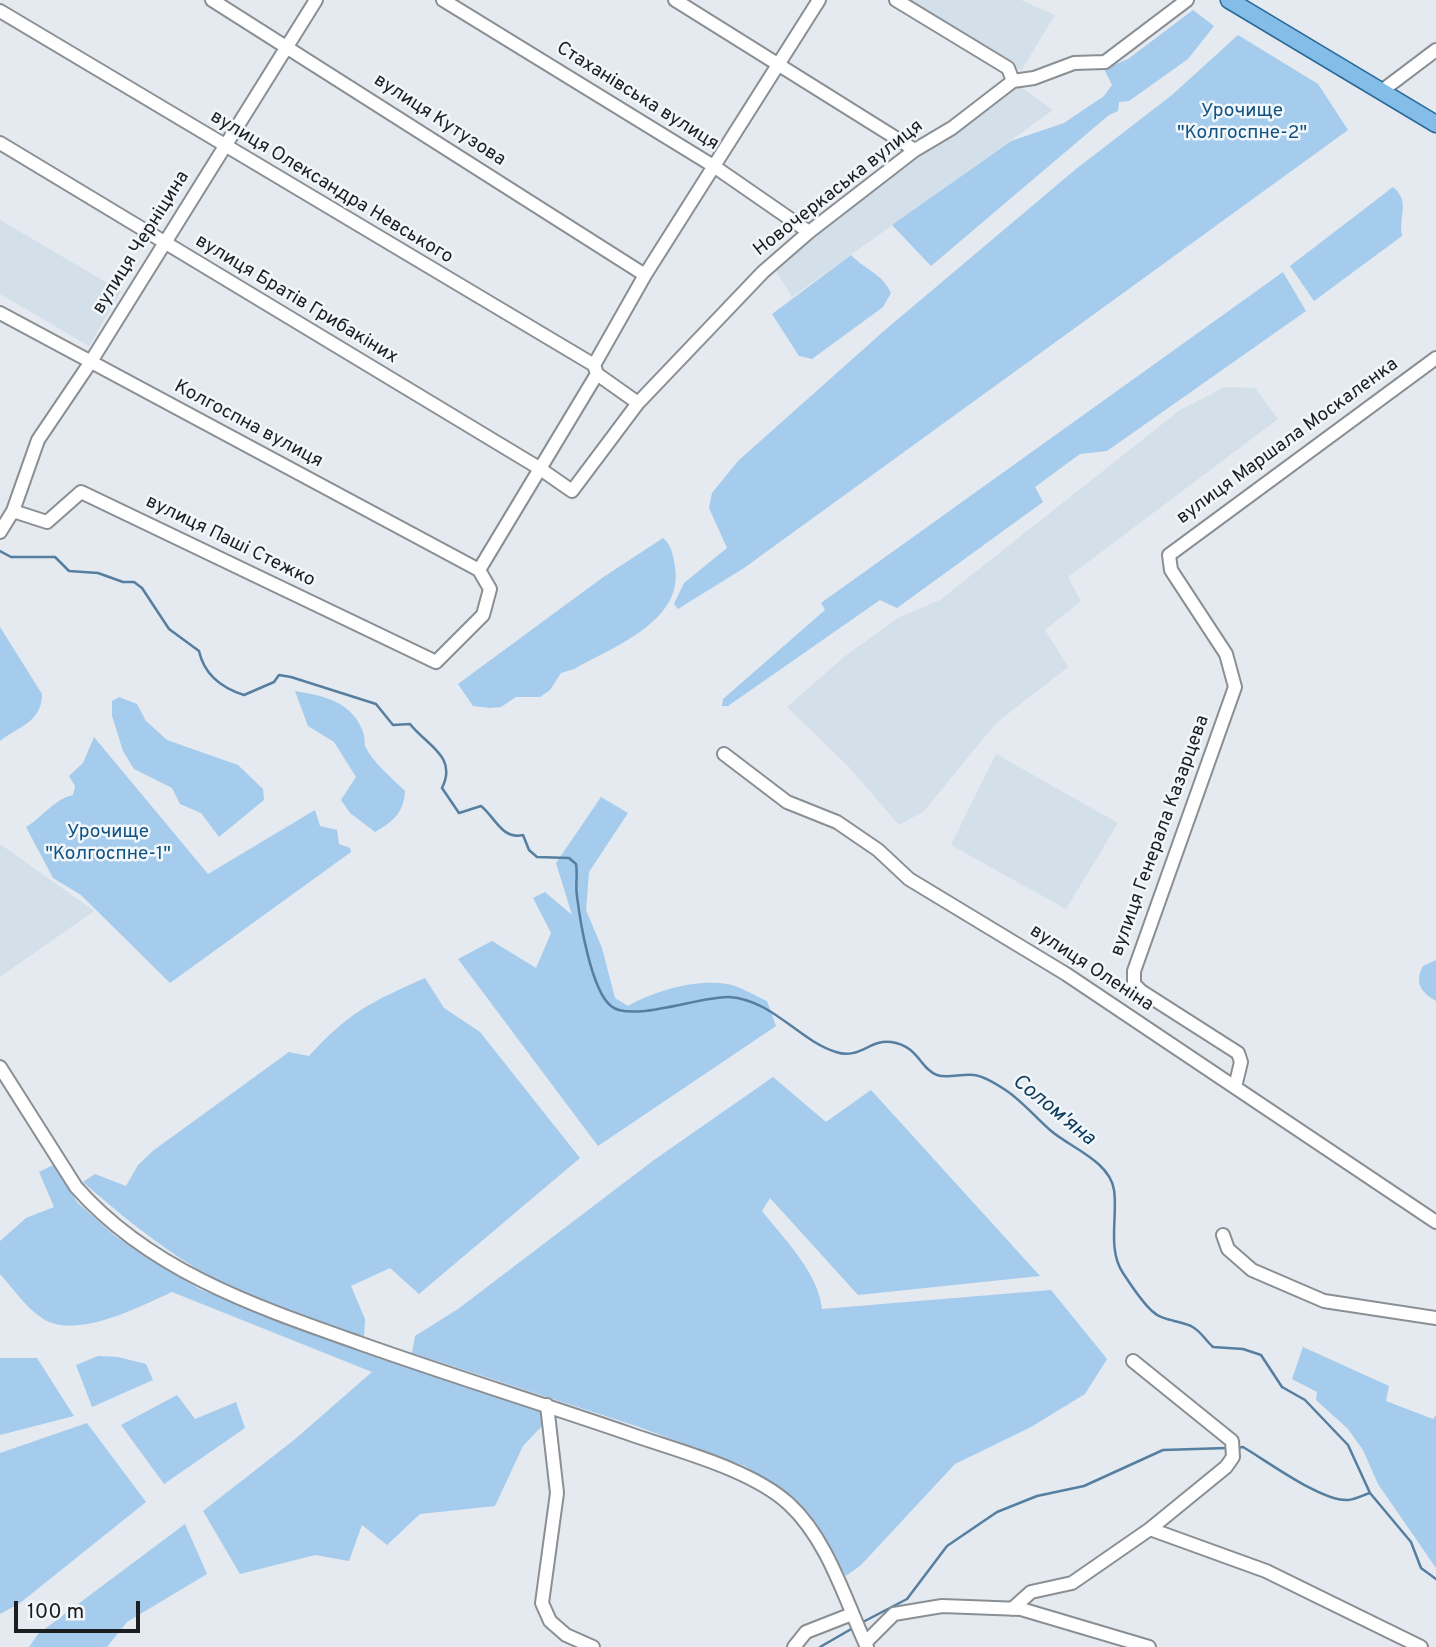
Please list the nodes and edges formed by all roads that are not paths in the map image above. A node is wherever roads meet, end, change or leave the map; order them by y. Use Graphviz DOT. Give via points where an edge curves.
graph roads {
  1 [pos="212,0"];
  2 [pos="316,0"];
  3 [pos="443,0"];
  4 [pos="675,0"];
  5 [pos="819,0"];
  6 [pos="897,0"];
  7 [pos="1187,0"];
  8 [pos="1229,0"];
  9 [pos="0,11"];
  10 [pos="288,47"];
  11 [pos="1436,50"];
  12 [pos="779,64"];
  13 [pos="1013,81"];
  14 [pos="1383,90"];
  15 [pos="1436,124"];
  16 [pos="0,143"];
  17 [pos="224,148"];
  18 [pos="915,150"];
  19 [pos="715,167"];
  20 [pos="809,232"];
  21 [pos="163,244"];
  22 [pos="645,275"];
  23 [pos="0,313"];
  24 [pos="1436,358"];
  25 [pos="90,363"];
  26 [pos="595,370"];
  27 [pos="638,403"];
  28 [pos="539,468"];
  29 [pos="572,491"];
  30 [pos="13,511"];
  31 [pos="0,532"];
  32 [pos="1168,561"];
  33 [pos="479,570"];
  34 [pos="724,754"];
  35 [pos="0,1068"];
  36 [pos="1235,1087"];
  37 [pos="1436,1222"];
  38 [pos="1223,1235"];
  39 [pos="1436,1318"];
  40 [pos="1133,1361"];
  41 [pos="547,1405"];
  42 [pos="1150,1529"];
  43 [pos="1012,1609"];
  44 [pos="854,1617"];
  45 [pos="865,1644"];
  46 [pos="593,1647"];
  47 [pos="794,1647"];
  48 [pos="1149,1647"];
  49 [pos="1421,1647"];
  1 -- 10 [label="street, вулиця Кутузова"];
  2 -- 10 [label="street, вулиця Черніцина"];
  3 -- 19 [label="street, Стаханівська вулиця"];
  4 -- 12 [label="street"];
  5 -- 12 [label="street"];
  6 -- 13 [label="street" via="1008,68"];
  7 -- 13 [label="street, Новочеркаська вулиця" via="1105,62 1074,63"];
  8 -- 14 [label="main road"];
  9 -- 17 [label="street, вулиця Олександра Невського"];
  10 -- 17 [label="street, вулиця Черніцина"];
  10 -- 22 [label="street, вулиця Кутузова"];
  11 -- 14 [label="street"];
  12 -- 18 [label="street"];
  12 -- 19 [label="street"];
  13 -- 18 [label="street, Новочеркаська вулиця"];
  14 -- 15 [label="main road"];
  16 -- 21 [label="street, вулиця Братів Грибакіних"];
  17 -- 21 [label="street, вулиця Черніцина"];
  17 -- 26 [label="street, вулиця Олександра Невського"];
  18 -- 20 [label="street, Новочеркаська вулиця"];
  19 -- 20 [label="street, Стаханівська вулиця"];
  19 -- 22 [label="street"];
  20 -- 27 [label="street, Новочеркаська вулиця" via="763,272"];
  21 -- 25 [label="street, вулиця Черніцина"];
  21 -- 28 [label="street, вулиця Братів Грибакіних"];
  22 -- 26 [label="street"];
  23 -- 25 [label="street, Колгоспна вулиця"];
  24 -- 32 [label="street, вулиця Маршала Москаленка" via="1186,539"];
  25 -- 30 [label="street, вулиця Черніцина" via="38,440"];
  25 -- 33 [label="street, Колгоспна вулиця"];
  26 -- 27 [label="street, вулиця Олександра Невського"];
  26 -- 28 [label="street"];
  27 -- 29 [label="street, Новочеркаська вулиця"];
  28 -- 29 [label="street, вулиця Братів Грибакіних"];
  28 -- 33 [label="street"];
  30 -- 31 [label="street, вулиця Черніцина"];
  30 -- 33 [label="street, вулиця Паші Стежко" via="47,522 81,492 436,662 483,615 490,589"];
  32 -- 36 [label="street, вулиця Генерала Казарцева" via="1226,654 1235,687 1138,957 1134,984 1238,1053 1241,1062"];
  34 -- 36 [label="street, вулиця Оленіна" via="787,802 837,822 878,850 909,880 1066,974"];
  35 -- 41 [label="street" via="76,1186 107,1219 147,1250 187,1274 282,1316"];
  36 -- 37 [label="street, вулиця Оленіна"];
  38 -- 39 [label="street" via="1228,1249 1252,1270 1324,1301"];
  40 -- 42 [label="street" via="1233,1448 1226,1467"];
  41 -- 44 [label="street" via="736,1473 773,1492 811,1531"];
  41 -- 46 [label="street" via="556,1493 542,1602 550,1621 566,1635"];
  42 -- 43 [label="street" via="1072,1583 1031,1592"];
  42 -- 49 [label="street" via="1266,1572"];
  43 -- 45 [label="street" via="942,1606 894,1614"];
  43 -- 48 [label="street"];
  44 -- 45 [label="street"];
  44 -- 47 [label="street" via="806,1632"];
}
